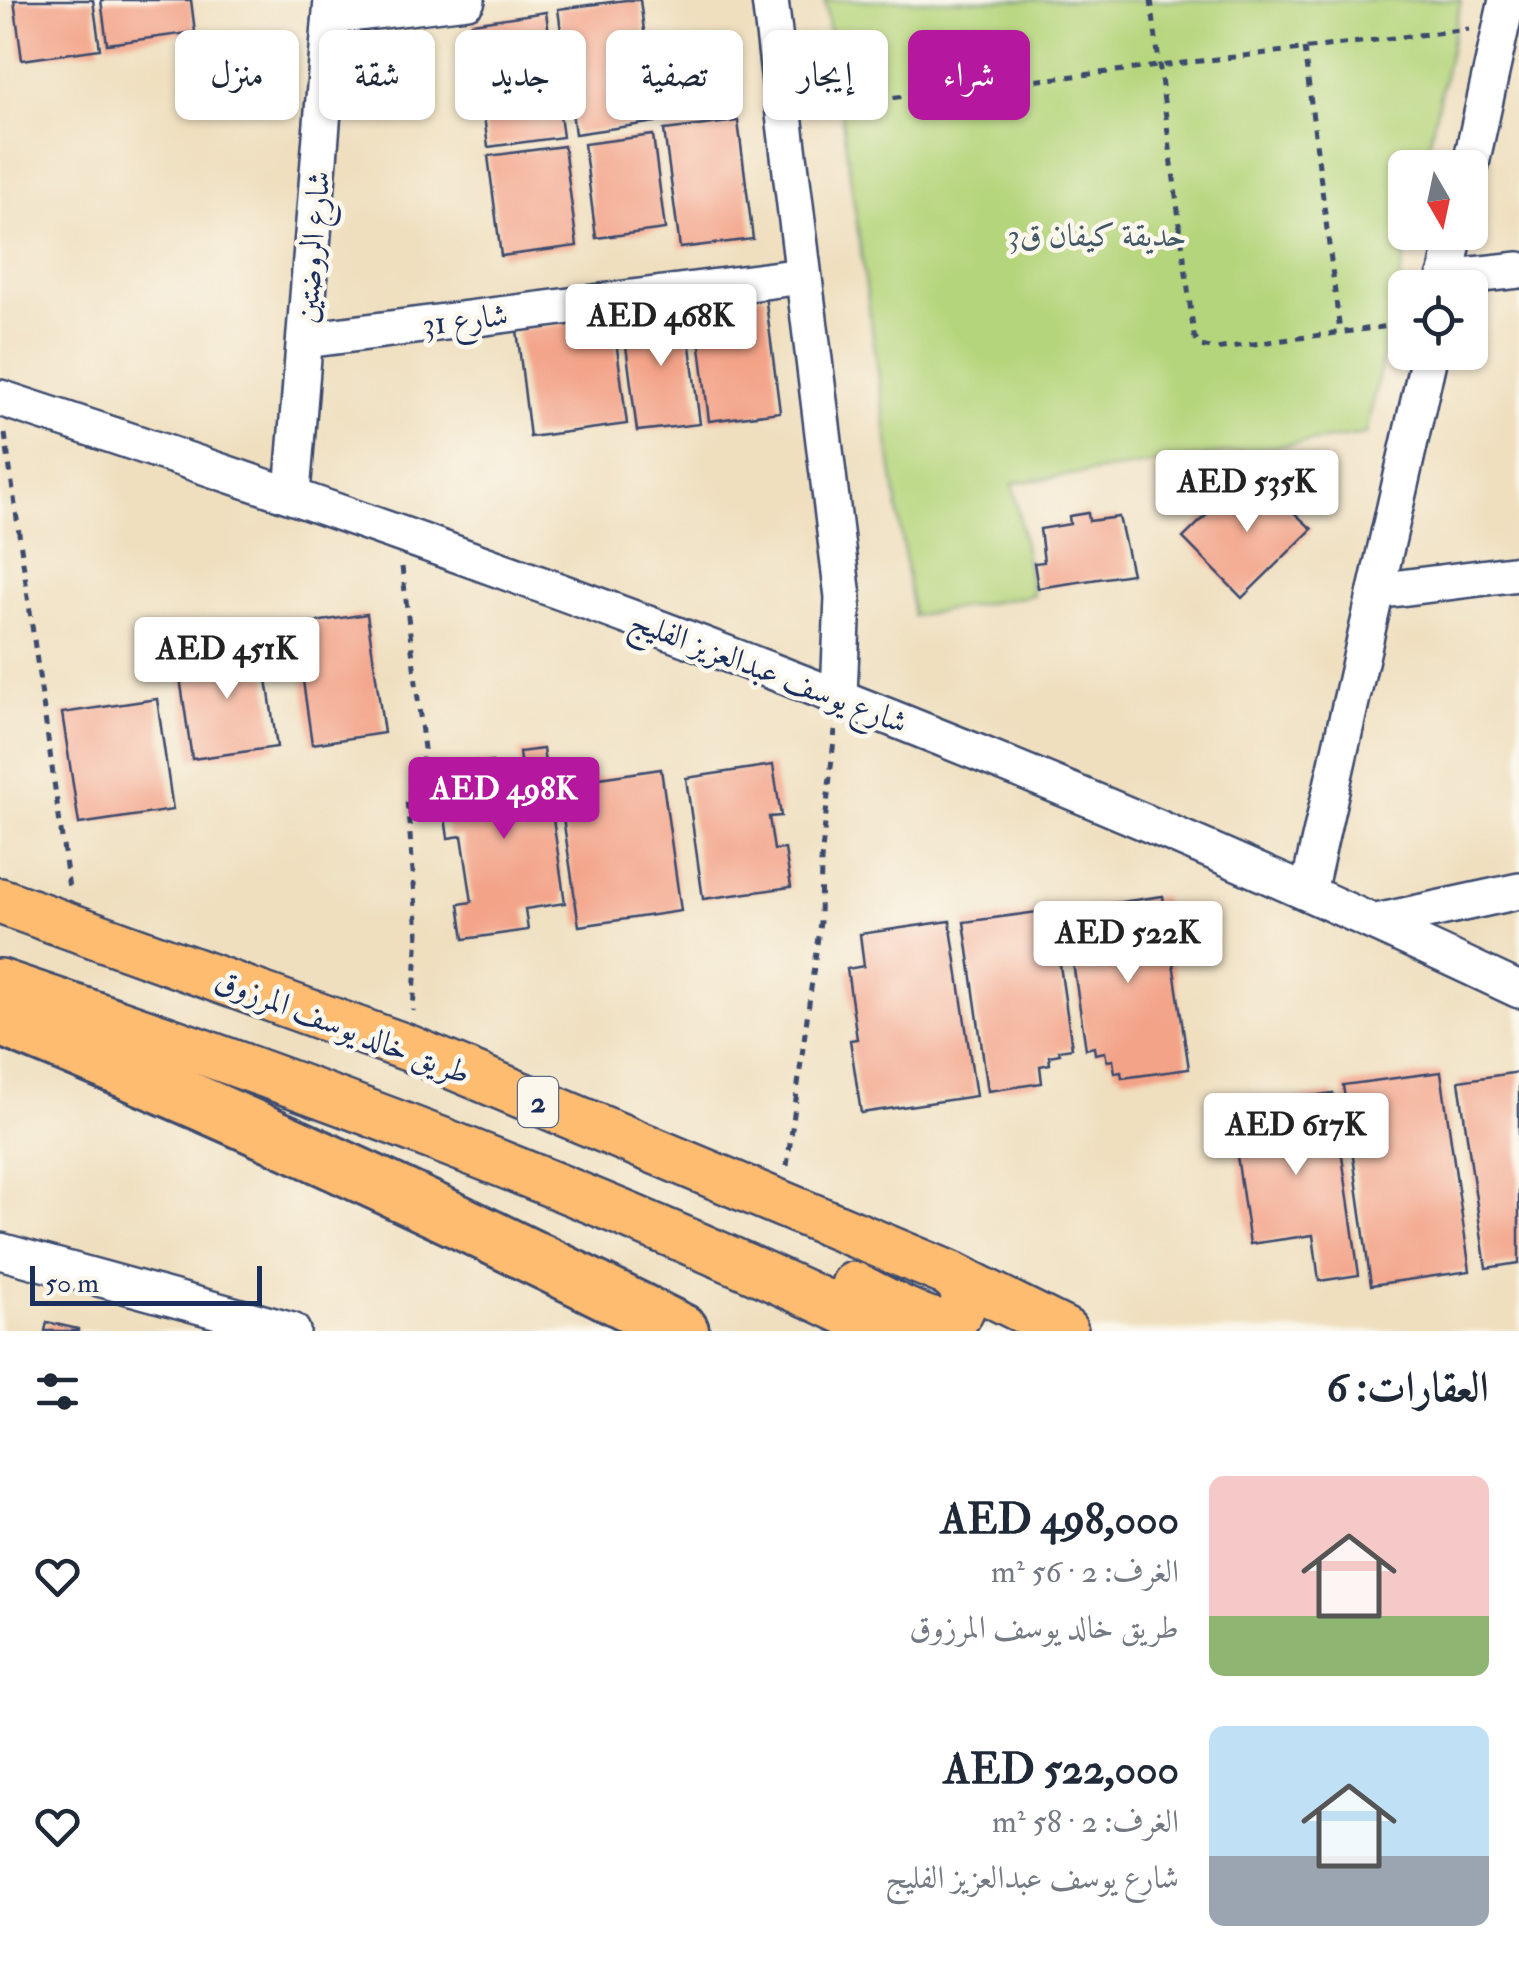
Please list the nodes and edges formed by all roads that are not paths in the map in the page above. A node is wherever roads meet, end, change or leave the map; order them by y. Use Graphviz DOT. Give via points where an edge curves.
graph roads {
  1 [pos="468,0"];
  2 [pos="770,0"];
  3 [pos="332,8"];
  4 [pos="1504,12"];
  5 [pos="1474,150"];
  6 [pos="1519,270"];
  7 [pos="1488,275"];
  8 [pos="804,276"];
  9 [pos="304,340"];
  10 [pos="1426,370"];
  11 [pos="0,398"];
  12 [pos="292,494"];
  13 [pos="1519,573"];
  14 [pos="1376,591"];
  15 [pos="839,695"];
  16 [pos="1519,891"];
  17 [pos="1308,892"];
  18 [pos="0,901"];
  19 [pos="1376,922"];
  20 [pos="0,982"];
  21 [pos="1519,990"];
  22 [pos="0,1019"];
  23 [pos="0,1038"];
  24 [pos="136,1074"];
  25 [pos="522,1174"];
  26 [pos="0,1251"];
  27 [pos="952,1275"];
  28 [pos="218,1321"];
  29 [pos="292,1331"];
  30 [pos="682,1331"];
  31 [pos="886,1331"];
  32 [pos="1065,1331"];
  1 -- 3 [label="street"];
  2 -- 8 [label="street"];
  3 -- 9 [label="street, شارع الروضتين"];
  4 -- 5 [label="street"];
  6 -- 7 [label="street"];
  8 -- 9 [label="street, شارع 31"];
  8 -- 15 [label="street" via="843,597"];
  9 -- 12 [label="street, شارع الروضتين"];
  10 -- 14 [label="street"];
  11 -- 12 [label="street, شارع يوسف عبدالعزيز الفليج"];
  12 -- 15 [label="street, شارع يوسف عبدالعزيز الفليج"];
  13 -- 14 [label="street"];
  14 -- 17 [label="street"];
  15 -- 17 [label="street, شارع يوسف عبدالعزيز الفليج"];
  16 -- 19 [label="street"];
  17 -- 19 [label="street, شارع يوسف عبدالعزيز الفليج"];
  18 -- 27 [label="main road, طريق خالد يوسف المرزوق / 2" via="411,1048"];
  19 -- 21 [label="street, شارع يوسف عبدالعزيز الفليج"];
  20 -- 25 [label="main road, 2" via="303,1088"];
  22 -- 24 [label="highway"];
  23 -- 24 [label="street"];
  24 -- 30 [label="highway"];
  25 -- 27 [label="main road" via="652,1203 747,1236 925,1318 944,1322 964,1306 965,1291"];
  25 -- 31 [label="main road, 2" via="758,1270"];
  26 -- 28 [label="street"];
  27 -- 32 [label="main road, طريق خالد يوسف المرزوق / 2"];
  28 -- 29 [label="street"];
}
